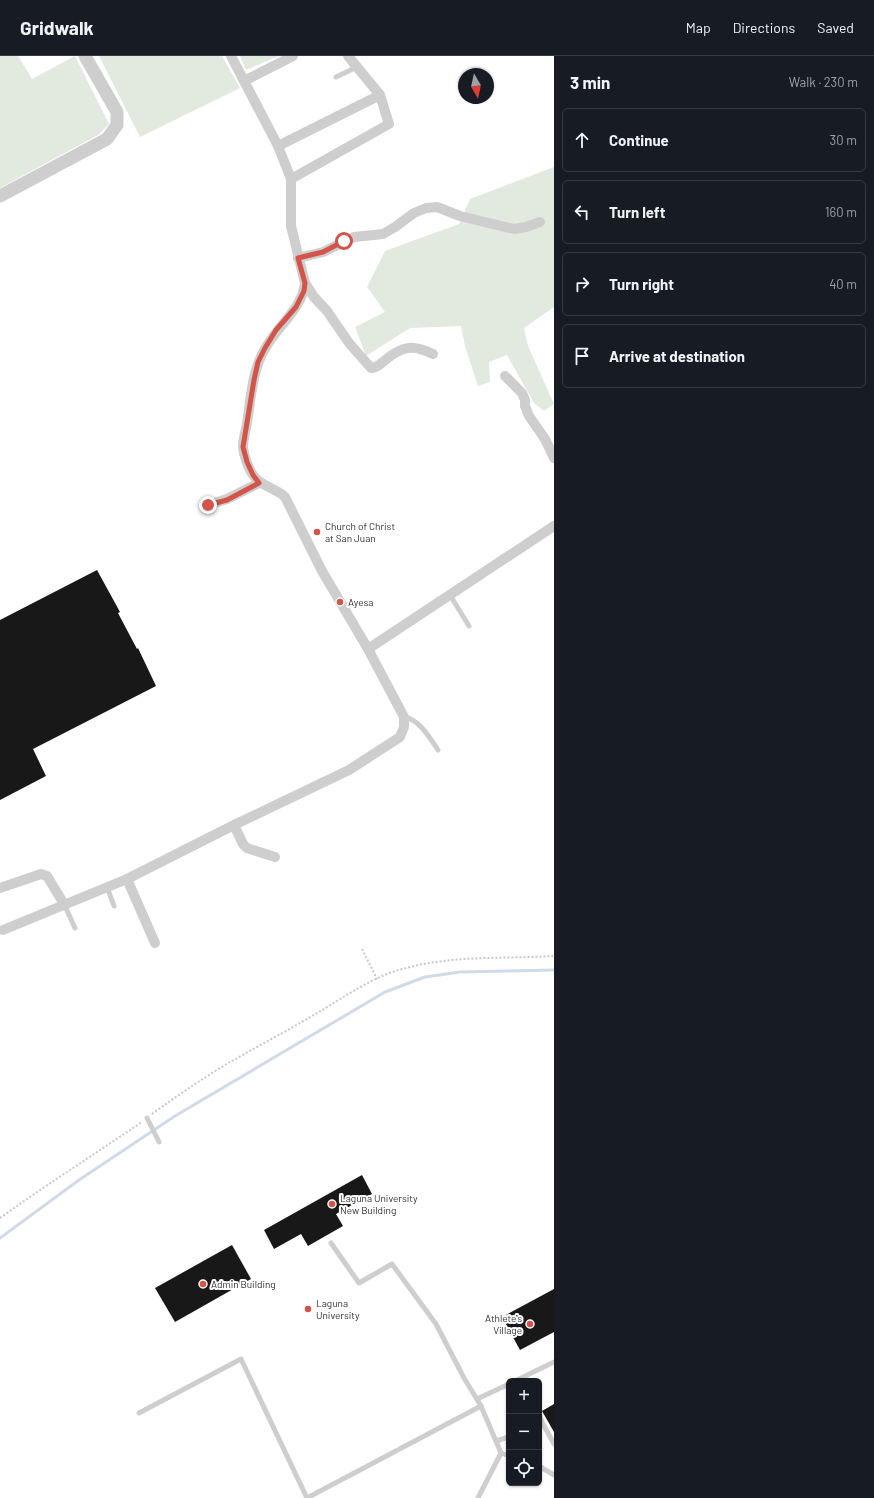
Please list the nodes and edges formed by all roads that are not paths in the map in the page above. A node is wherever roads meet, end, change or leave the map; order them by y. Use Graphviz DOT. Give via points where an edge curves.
graph roads {
  1 [pos="85,56"];
  2 [pos="231,56"];
  3 [pos="293,56"];
  4 [pos="348,56"];
  5 [pos="357,67"];
  6 [pos="336,77"];
  7 [pos="244,81"];
  8 [pos="380,95"];
  9 [pos="278,146"];
  10 [pos="291,179"];
  11 [pos="0,196"];
  12 [pos="540,222"];
  13 [pos="298,258"];
  14 [pos="305,283"];
  15 [pos="433,354"];
  16 [pos="505,376"];
  17 [pos="554,458"];
  18 [pos="259,483"];
  19 [pos="208,505"];
  20 [pos="554,526"];
  21 [pos="450,595"];
  22 [pos="470,626"];
  23 [pos="368,649"];
  24 [pos="404,717"];
  25 [pos="438,750"];
  26 [pos="234,825"];
  27 [pos="275,857"];
  28 [pos="127,879"];
  29 [pos="107,887"];
  30 [pos="0,888"];
  31 [pos="64,904"];
  32 [pos="114,906"];
  33 [pos="75,928"];
  34 [pos="3,930"];
  35 [pos="155,943"];
  36 [pos="147,1118"];
  37 [pos="159,1142"];
  38 [pos="331,1243"];
  39 [pos="554,1362"];
  40 [pos="526,1378"];
  41 [pos="506,1385"];
  42 [pos="477,1399"];
  43 [pos="481,1406"];
  44 [pos="139,1413"];
  45 [pos="542,1426"];
  46 [pos="506,1437"];
  47 [pos="496,1442"];
  48 [pos="554,1444"];
  49 [pos="501,1453"];
  50 [pos="506,1455"];
  51 [pos="542,1468"];
  52 [pos="554,1475"];
  53 [pos="308,1498"];
  54 [pos="478,1498"];
  1 -- 11 [label="street" via="117,112 117,125 107,139"];
  2 -- 7 [label="street"];
  3 -- 7 [label="street"];
  4 -- 5 [label="street"];
  5 -- 6 [label="lane"];
  5 -- 8 [label="street"];
  7 -- 9 [label="street"];
  8 -- 9 [label="street"];
  8 -- 10 [label="street" via="389,124"];
  9 -- 10 [label="street"];
  10 -- 13 [label="street" via="291,226"];
  12 -- 13 [label="street" via="514,228 460,216 437,207 426,208 382,234 354,237 323,252"];
  13 -- 14 [label="street"];
  14 -- 15 [label="street" via="327,310 348,343 371,368 375,368 392,354 410,347 417,347"];
  14 -- 18 [label="street" via="296,307 276,330 258,362 243,447 247,462"];
  16 -- 17 [label="street" via="522,393 529,416"];
  18 -- 19 [label="street" via="227,500"];
  18 -- 23 [label="street" via="280,492 285,497 322,571"];
  20 -- 21 [label="street"];
  21 -- 22 [label="lane"];
  21 -- 23 [label="street"];
  23 -- 24 [label="street"];
  24 -- 25 [label="lane" via="410,718 420,727"];
  24 -- 26 [label="street" via="400,737 349,770"];
  26 -- 27 [label="street" via="247,848"];
  26 -- 28 [label="street"];
  28 -- 29 [label="street"];
  28 -- 35 [label="street"];
  29 -- 31 [label="street"];
  29 -- 32 [label="lane"];
  30 -- 31 [label="street" via="41,874 47,876"];
  31 -- 33 [label="lane"];
  31 -- 34 [label="street"];
  36 -- 37 [label="lane"];
  38 -- 42 [label="lane" via="359,1283 392,1264 436,1324"];
  39 -- 40 [label="lane"];
  41 -- 42 [label="lane"];
  42 -- 43 [label="lane"];
  43 -- 47 [label="lane"];
  43 -- 53 [label="lane"];
  44 -- 53 [label="lane" via="241,1359"];
  45 -- 48 [label="lane"];
  46 -- 47 [label="lane"];
  47 -- 49 [label="lane"];
  49 -- 50 [label="lane"];
  49 -- 54 [label="lane"];
  51 -- 52 [label="lane"];
}
